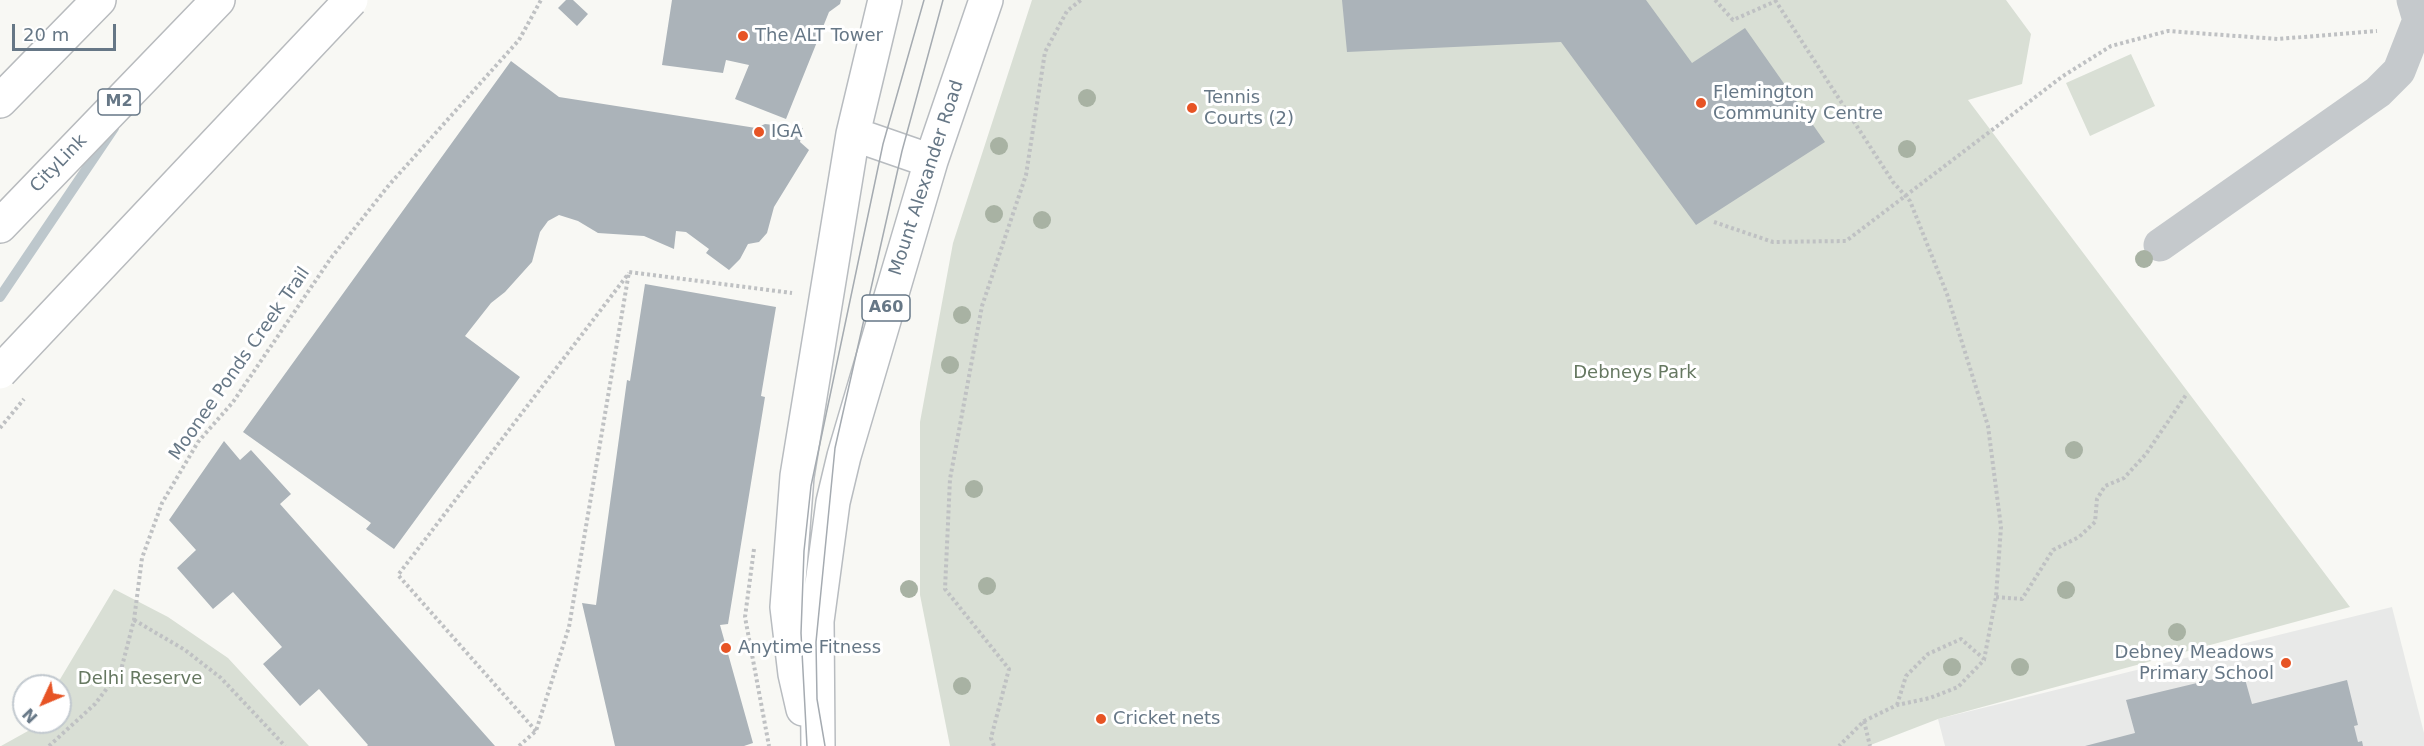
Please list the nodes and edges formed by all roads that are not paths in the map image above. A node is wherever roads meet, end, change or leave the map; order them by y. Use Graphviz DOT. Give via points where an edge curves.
graph roads {
  1 [pos="99,0"];
  2 [pos="218,0"];
  3 [pos="351,0"];
  4 [pos="885,0"];
  5 [pos="986,0"];
  6 [pos="2416,10"];
  7 [pos="0,101"];
  8 [pos="854,134"];
  9 [pos="931,161"];
  10 [pos="10,215"];
  11 [pos="2160,244"];
  12 [pos="0,372"];
  13 [pos="812,746"];
  14 [pos="818,746"];
  1 -- 7 [label="main road"];
  2 -- 10 [label="main road, CityLink / M2"];
  3 -- 12 [label="main road, bridge"];
  4 -- 8 [label="main road"];
  5 -- 9 [label="main road, Mount Alexander Road / A60"];
  6 -- 11 [label="lane" via="2399,70 2378,92"];
  8 -- 9 [label="main road"];
  8 -- 13 [label="main road" via="796,476 788,577 787,606 795,674"];
  9 -- 14 [label="main road, Mount Alexander Road / A60" via="855,412 833,502 817,621"];
}
